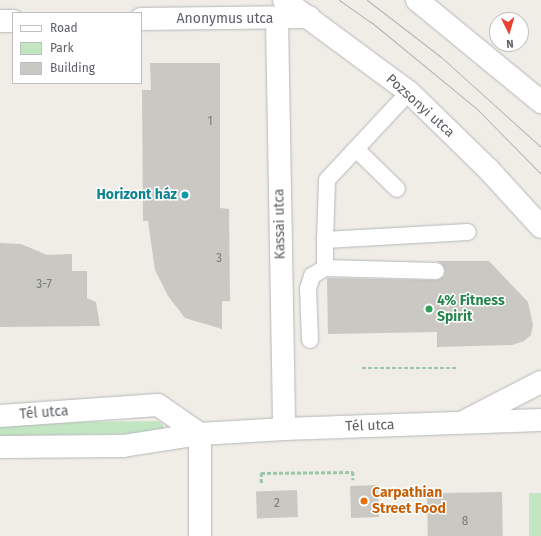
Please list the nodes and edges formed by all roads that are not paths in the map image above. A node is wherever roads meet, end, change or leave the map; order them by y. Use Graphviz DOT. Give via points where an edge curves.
graph roads {
  1 [pos="417,0"];
  2 [pos="281,9"];
  3 [pos="142,19"];
  4 [pos="0,21"];
  5 [pos="12,21"];
  6 [pos="409,92"];
  7 [pos="541,102"];
  8 [pos="356,149"];
  9 [pos="397,190"];
  10 [pos="541,227"];
  11 [pos="468,232"];
  12 [pos="326,240"];
  13 [pos="325,268"];
  14 [pos="436,270"];
  15 [pos="310,340"];
  16 [pos="541,382"];
  17 [pos="0,416"];
  18 [pos="541,420"];
  19 [pos="460,423"];
  20 [pos="284,429"];
  21 [pos="200,434"];
  22 [pos="0,447"];
  23 [pos="200,536"];
  1 -- 7 [label="street"];
  2 -- 3 [label="street, Anonymus utca"];
  2 -- 6 [label="street, Pozsonyi utca" via="309,17"];
  2 -- 20 [label="street, Kassai utca"];
  4 -- 5 [label="street"];
  6 -- 8 [label="lane"];
  6 -- 10 [label="street, Pozsonyi utca"];
  8 -- 9 [label="lane"];
  8 -- 12 [label="lane" via="327,180"];
  11 -- 12 [label="lane"];
  12 -- 13 [label="lane"];
  13 -- 14 [label="lane"];
  13 -- 15 [label="lane" via="312,276 308,289"];
  16 -- 19 [label="street"];
  17 -- 21 [label="street, Tél utca" via="158,405"];
  18 -- 19 [label="street, Tél utca"];
  19 -- 20 [label="street, Tél utca"];
  20 -- 21 [label="street, Tél utca"];
  21 -- 22 [label="street, Tél utca" via="123,446"];
  21 -- 23 [label="street"];
}
